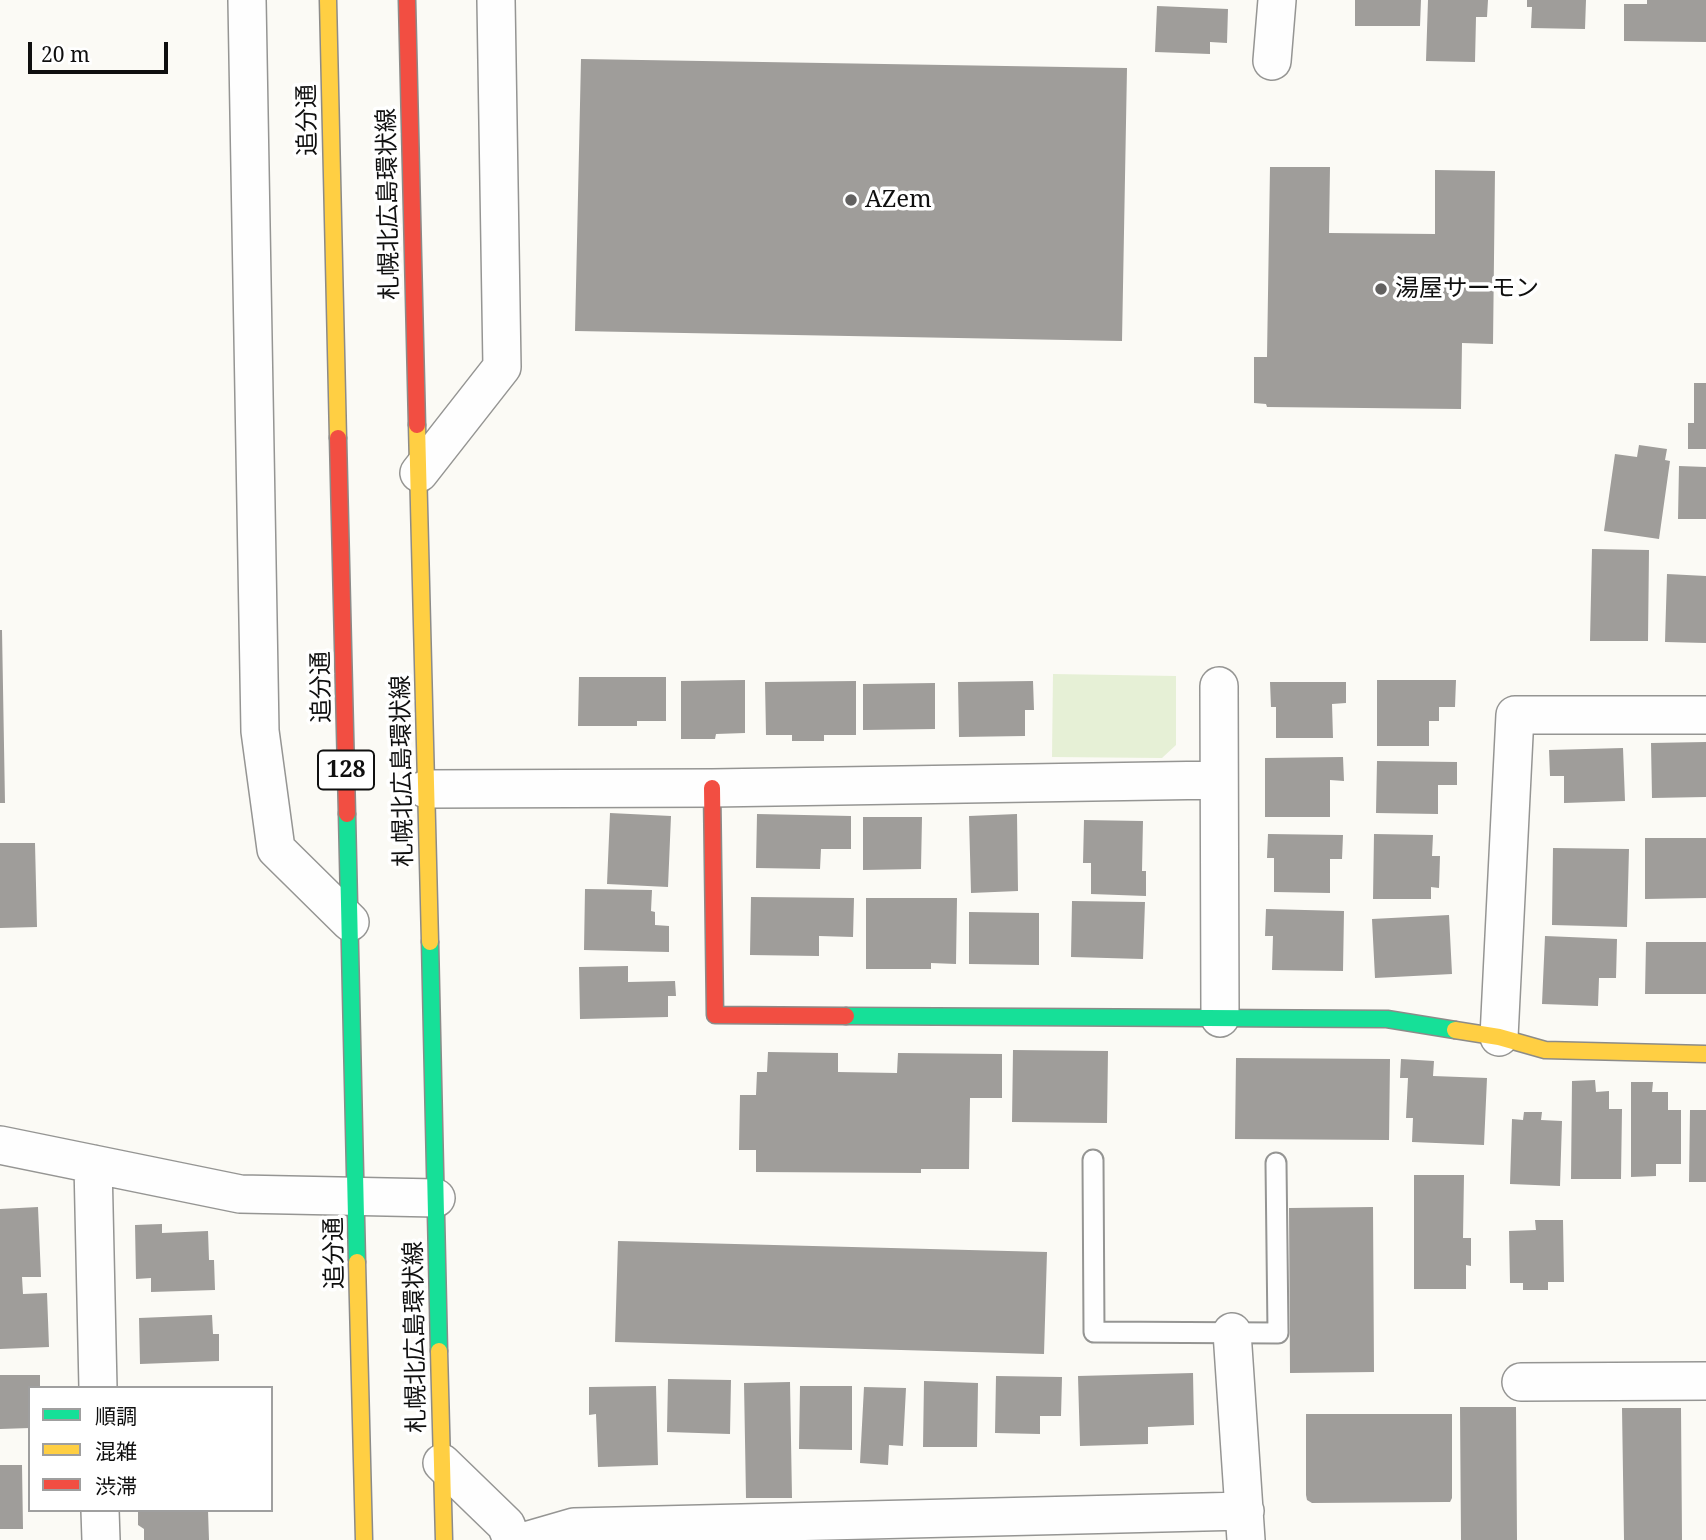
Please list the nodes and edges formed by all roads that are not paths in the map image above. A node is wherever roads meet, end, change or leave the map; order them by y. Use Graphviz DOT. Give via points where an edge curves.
graph roads {
  1 [pos="247,0"];
  2 [pos="328,0"];
  3 [pos="407,0"];
  4 [pos="496,0"];
  5 [pos="1277,0"];
  6 [pos="1272,61"];
  7 [pos="419,472"];
  8 [pos="1219,686"];
  9 [pos="1706,715"];
  10 [pos="1219,780"];
  11 [pos="712,788"];
  12 [pos="426,789"];
  13 [pos="350,922"];
  14 [pos="1220,1018"];
  15 [pos="1499,1037"];
  16 [pos="1706,1054"];
  17 [pos="0,1145"];
  18 [pos="1093,1160"];
  19 [pos="1276,1163"];
  20 [pos="93,1164"];
  21 [pos="356,1195"];
  22 [pos="436,1198"];
  23 [pos="1232,1332"];
  24 [pos="1706,1381"];
  25 [pos="1521,1382"];
  26 [pos="98,1386"];
  27 [pos="442,1463"];
  28 [pos="100,1512"];
  29 [pos="1245,1526"];
  30 [pos="1002,1528"];
  31 [pos="101,1540"];
  32 [pos="364,1540"];
  33 [pos="444,1540"];
  34 [pos="512,1540"];
  35 [pos="529,1540"];
  1 -- 13 [label="street" via="260,731 276,849"];
  2 -- 13 [label="main road, 追分通 / 128"];
  3 -- 7 [label="main road, 札幌北広島環状線"];
  4 -- 7 [label="street" via="502,367"];
  5 -- 6 [label="street"];
  7 -- 12 [label="main road, 札幌北広島環状線"];
  8 -- 10 [label="street"];
  9 -- 15 [label="street" via="1515,715"];
  10 -- 11 [label="street"];
  10 -- 14 [label="street"];
  11 -- 12 [label="street"];
  11 -- 14 [label="main road" via="715,1015"];
  12 -- 22 [label="main road, 札幌北広島環状線"];
  13 -- 21 [label="main road, 追分通 / 128"];
  14 -- 15 [label="main road" via="1387,1019"];
  15 -- 16 [label="main road" via="1545,1050"];
  17 -- 20 [label="street"];
  18 -- 23 [label="lane" via="1094,1332"];
  19 -- 23 [label="lane" via="1278,1333"];
  20 -- 21 [label="street" via="240,1194"];
  20 -- 26 [label="street"];
  21 -- 22 [label="street"];
  21 -- 32 [label="main road, 追分通 / 128"];
  22 -- 27 [label="main road, 札幌北広島環状線"];
  23 -- 29 [label="street"];
  24 -- 25 [label="street"];
  27 -- 33 [label="main road, 札幌北広島環状線"];
  27 -- 34 [label="street" via="506,1525"];
  28 -- 31 [label="street"];
  29 -- 30 [label="street"];
  30 -- 35 [label="street" via="574,1527"];
}
